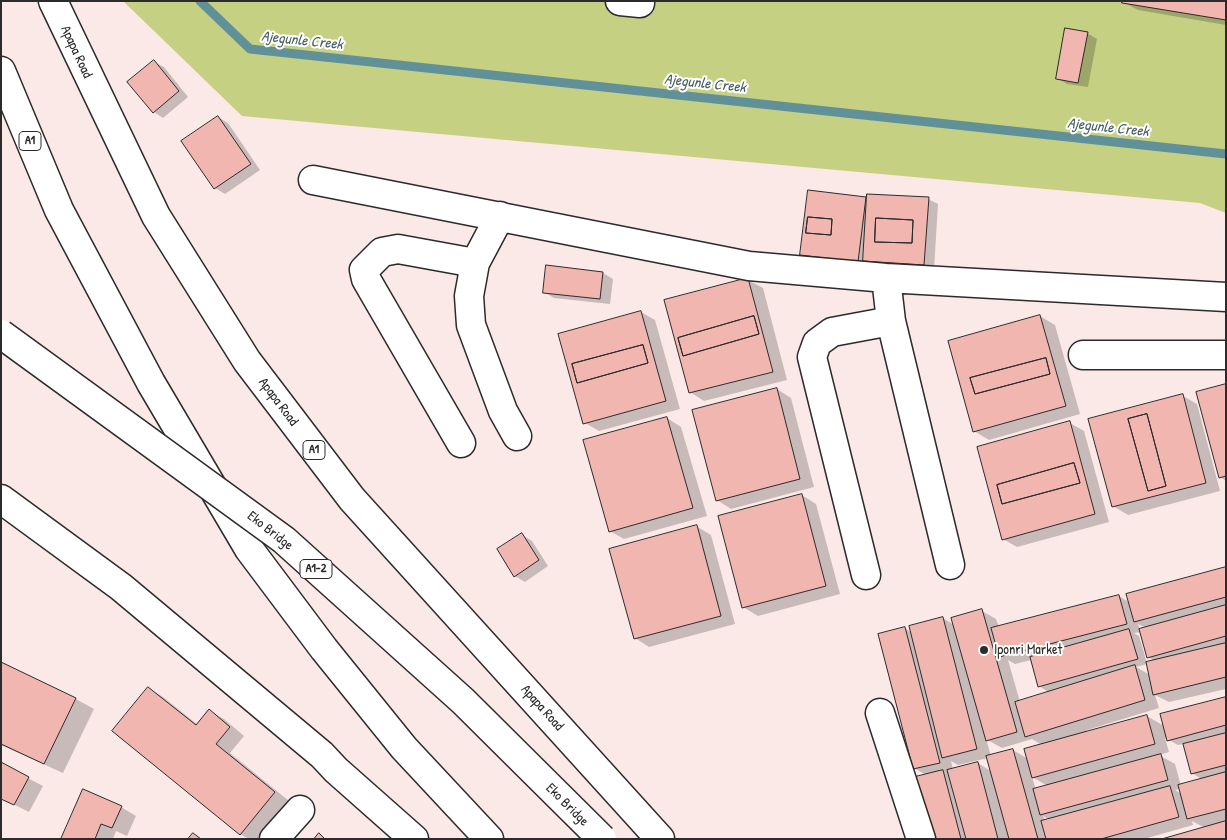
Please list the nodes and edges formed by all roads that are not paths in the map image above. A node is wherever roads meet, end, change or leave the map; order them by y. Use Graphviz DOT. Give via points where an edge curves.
graph roads {
  1 [pos="53,1"];
  2 [pos="1,71"];
  3 [pos="313,180"];
  4 [pos="500,216"];
  5 [pos="475,263"];
  6 [pos="886,278"];
  7 [pos="1226,297"];
  8 [pos="891,321"];
  9 [pos="1,334"];
  10 [pos="1226,354"];
  11 [pos="1083,355"];
  12 [pos="517,436"];
  13 [pos="461,443"];
  14 [pos="1,500"];
  15 [pos="950,565"];
  16 [pos="866,575"];
  17 [pos="880,713"];
  18 [pos="300,810"];
  19 [pos="274,839"];
  20 [pos="414,839"];
  21 [pos="489,839"];
  22 [pos="602,839"];
  23 [pos="660,839"];
  24 [pos="922,839"];
  1 -- 23 [label="main road, Apapa Road / A1" via="156,216 247,361 352,499"];
  2 -- 21 [label="main road, A1, bridge" via="59,210 151,383 249,549 404,748"];
  3 -- 4 [label="main road"];
  4 -- 5 [label="main road"];
  4 -- 6 [label="main road" via="749,266"];
  5 -- 12 [label="main road" via="469,296 471,325 503,411"];
  5 -- 13 [label="main road" via="398,249 382,252 364,270 366,279"];
  6 -- 7 [label="main road"];
  6 -- 8 [label="main road"];
  8 -- 15 [label="main road"];
  8 -- 16 [label="main road" via="832,332 817,343 812,357"];
  9 -- 22 [label="main road, Eko Bridge / A1-2, bridge" via="284,540 462,702"];
  10 -- 11 [label="main road"];
  14 -- 20 [label="main road" via="121,587 322,755"];
  17 -- 24 [label="main road"];
  18 -- 19 [label="main road"];
}
